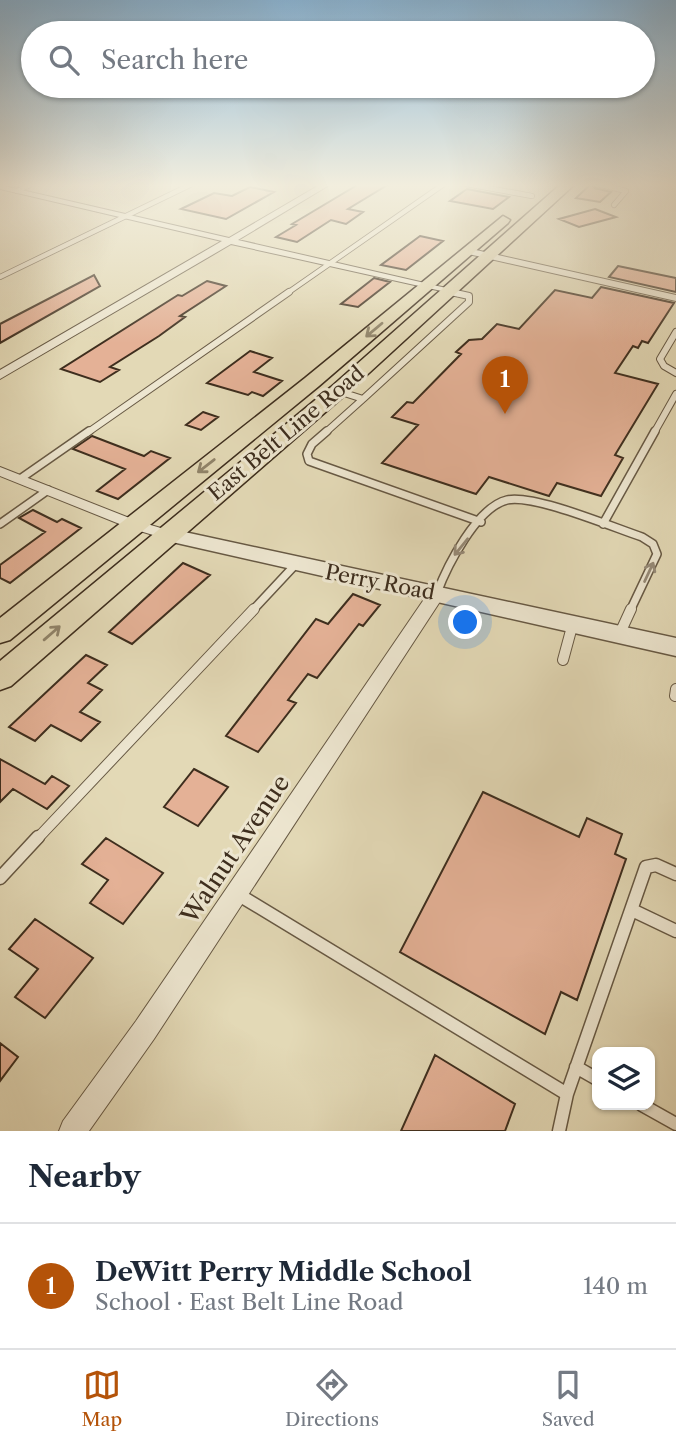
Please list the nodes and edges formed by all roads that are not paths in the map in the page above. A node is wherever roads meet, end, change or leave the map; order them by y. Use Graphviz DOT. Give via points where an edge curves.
graph roads {
  1 [pos="82,237"];
  2 [pos="215,237"];
  3 [pos="240,237"];
  4 [pos="371,237"];
  5 [pos="483,237"];
  6 [pos="510,237"];
  7 [pos="233,241"];
  8 [pos="467,251"];
  9 [pos="489,256"];
  10 [pos="333,264"];
  11 [pos="0,277"];
  12 [pos="426,286"];
  13 [pos="451,292"];
  14 [pos="676,298"];
  15 [pos="676,332"];
  16 [pos="676,373"];
  17 [pos="0,374"];
  18 [pos="338,391"];
  19 [pos="676,394"];
  20 [pos="363,399"];
  21 [pos="0,471"];
  22 [pos="20,479"];
  23 [pos="48,490"];
  24 [pos="481,522"];
  25 [pos="0,524"];
  26 [pos="132,524"];
  27 [pos="603,524"];
  28 [pos="166,534"];
  29 [pos="295,565"];
  30 [pos="437,593"];
  31 [pos="573,623"];
  32 [pos="0,633"];
  33 [pos="620,633"];
  34 [pos="676,647"];
  35 [pos="563,660"];
  36 [pos="0,678"];
  37 [pos="676,874"];
  38 [pos="0,878"];
  39 [pos="236,893"];
  40 [pos="632,910"];
  41 [pos="676,931"];
  42 [pos="576,1067"];
  43 [pos="592,1076"];
  44 [pos="567,1094"];
  45 [pos="651,1110"];
  46 [pos="676,1124"];
  47 [pos="73,1131"];
  48 [pos="559,1131"];
  1 -- 11 [label="lane"];
  2 -- 7 [label="street"];
  3 -- 7 [label="street"];
  4 -- 10 [label="lane"];
  5 -- 8 [label="main road, East Belt Line Road"];
  6 -- 9 [label="main road, East Belt Line Road"];
  7 -- 10 [label="street"];
  7 -- 17 [label="street"];
  8 -- 9 [label="street"];
  8 -- 12 [label="main road, East Belt Line Road"];
  9 -- 13 [label="main road, East Belt Line Road"];
  9 -- 14 [label="street"];
  10 -- 12 [label="street"];
  10 -- 22 [label="lane"];
  12 -- 13 [label="street"];
  12 -- 26 [label="main road, East Belt Line Road, one-way" via="313,382"];
  13 -- 18 [label="main road, East Belt Line Road"];
  13 -- 20 [label="lane" via="468,296 470,302"];
  15 -- 16 [label="lane" via="660,359"];
  18 -- 20 [label="lane"];
  18 -- 28 [label="main road, East Belt Line Road"];
  19 -- 27 [label="lane"];
  20 -- 24 [label="lane" via="312,444 309,461"];
  21 -- 22 [label="street"];
  22 -- 23 [label="street"];
  23 -- 25 [label="lane"];
  23 -- 26 [label="street"];
  24 -- 27 [label="lane" via="495,505 511,498"];
  24 -- 30 [label="lane, one-way" via="444,568"];
  26 -- 28 [label="street"];
  26 -- 32 [label="main road, East Belt Line Road"];
  33 -- 27 [label="lane, one-way" via="657,554 653,544 642,537"];
  28 -- 29 [label="street, Perry Road"];
  36 -- 28 [label="main road, East Belt Line Road, one-way"];
  29 -- 30 [label="street, Perry Road"];
  29 -- 38 [label="lane"];
  30 -- 31 [label="street, Perry Road"];
  30 -- 39 [label="street, Walnut Avenue"];
  31 -- 33 [label="street, Perry Road"];
  31 -- 35 [label="lane"];
  33 -- 34 [label="street, Perry Road"];
  37 -- 40 [label="lane" via="656,865 646,867"];
  39 -- 44 [label="lane"];
  39 -- 47 [label="street, Walnut Avenue"];
  40 -- 41 [label="lane"];
  40 -- 42 [label="lane"];
  42 -- 43 [label="lane"];
  42 -- 44 [label="lane"];
  44 -- 48 [label="lane"];
  45 -- 46 [label="lane"];
}
